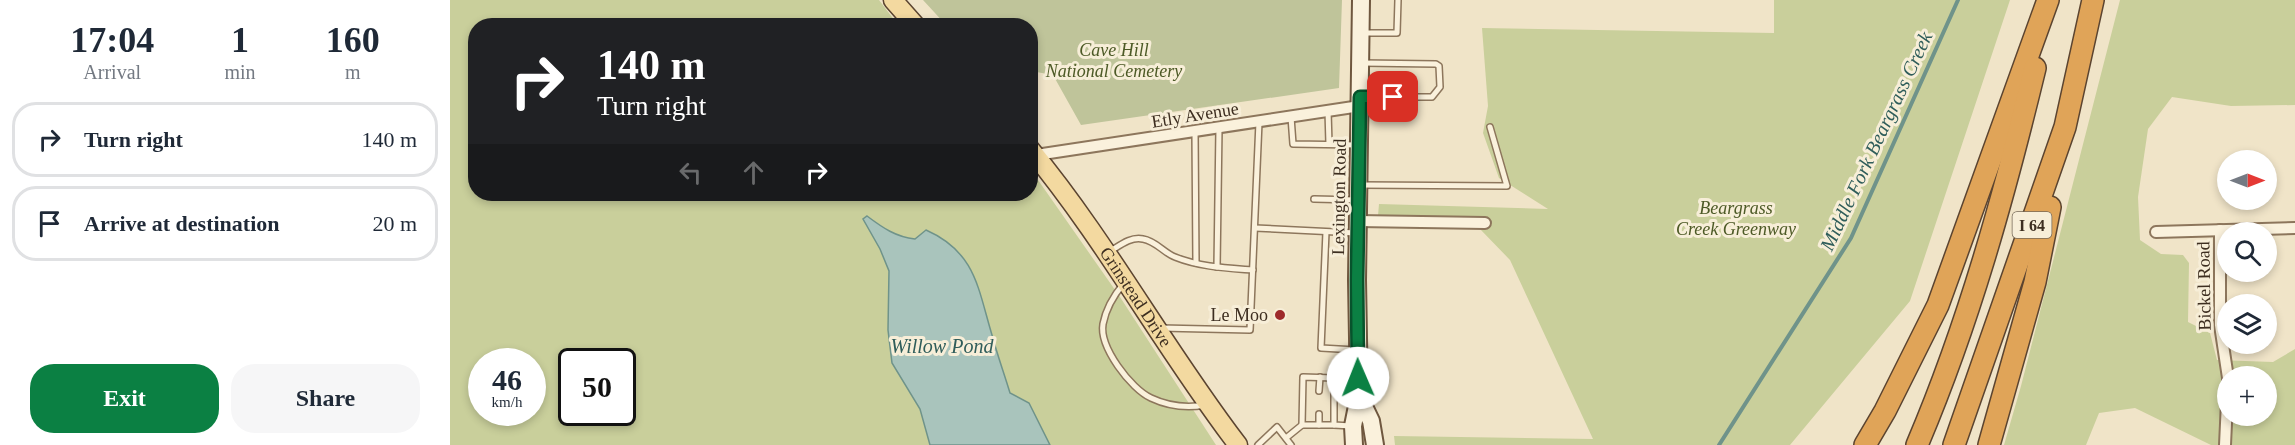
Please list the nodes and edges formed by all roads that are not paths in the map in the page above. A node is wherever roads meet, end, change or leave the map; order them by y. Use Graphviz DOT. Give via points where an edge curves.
graph roads {
  1 [pos="893,0"];
  2 [pos="1362,0"];
  3 [pos="1398,0"];
  4 [pos="2050,0"];
  5 [pos="2093,0"];
  6 [pos="908,18"];
  7 [pos="1361,33"];
  8 [pos="1360,63"];
  9 [pos="1360,101"];
  10 [pos="1328,111"];
  11 [pos="1291,117"];
  12 [pos="1259,122"];
  13 [pos="1490,127"];
  14 [pos="2065,127"];
  15 [pos="1220,128"];
  16 [pos="1195,132"];
  17 [pos="1329,144"];
  18 [pos="1359,145"];
  19 [pos="1038,151"];
  20 [pos="1038,159"];
  21 [pos="1358,193"];
  22 [pos="1314,199"];
  23 [pos="1485,223"];
  24 [pos="1358,227"];
  25 [pos="1255,228"];
  26 [pos="2277,228"];
  27 [pos="2295,228"];
  28 [pos="2217,230"];
  29 [pos="1326,232"];
  30 [pos="2156,232"];
  31 [pos="1106,254"];
  32 [pos="1196,263"];
  33 [pos="1217,267"];
  34 [pos="1253,270"];
  35 [pos="1126,282"];
  36 [pos="2220,282"];
  37 [pos="1156,328"];
  38 [pos="1358,350"];
  39 [pos="2226,366"];
  40 [pos="1320,377"];
  41 [pos="1334,378"];
  42 [pos="1358,378"];
  43 [pos="1319,391"];
  44 [pos="1359,396"];
  45 [pos="1209,404"];
  46 [pos="1319,414"];
  47 [pos="1302,425"];
  48 [pos="1319,425"];
  49 [pos="1334,425"];
  50 [pos="1353,426"];
  51 [pos="2226,426"];
  52 [pos="1286,438"];
  53 [pos="1238,445"];
  54 [pos="1258,445"];
  55 [pos="1291,445"];
  56 [pos="1353,445"];
  57 [pos="1375,445"];
  58 [pos="1865,445"];
  59 [pos="1917,445"];
  60 [pos="1954,445"];
  61 [pos="1989,445"];
  62 [pos="2225,445"];
  1 -- 6 [label="main road"];
  2 -- 7 [label="main road, Lexington Road"];
  3 -- 7 [label="lane" via="1397,33"];
  4 -- 58 [label="highway" via="1938,305"];
  4 -- 59 [label="highway, I 64" via="1986,254 1960,336"];
  5 -- 14 [label="highway, I 64"];
  7 -- 8 [label="main road, Lexington Road"];
  8 -- 9 [label="main road, Lexington Road"];
  8 -- 9 [label="lane" via="1436,64 1440,87 1432,97"];
  9 -- 10 [label="street, Etly Avenue"];
  9 -- 18 [label="main road, Lexington Road"];
  10 -- 11 [label="street, Etly Avenue"];
  10 -- 17 [label="lane"];
  11 -- 12 [label="street, Etly Avenue"];
  11 -- 17 [label="lane" via="1293,144"];
  12 -- 15 [label="street, Etly Avenue"];
  12 -- 25 [label="lane"];
  13 -- 21 [label="lane" via="1507,186"];
  14 -- 60 [label="highway, I 64"];
  14 -- 61 [label="highway" via="2035,282"];
  15 -- 16 [label="street, Etly Avenue"];
  15 -- 33 [label="lane"];
  16 -- 19 [label="street, Etly Avenue"];
  16 -- 32 [label="lane"];
  17 -- 18 [label="lane"];
  18 -- 21 [label="main road, Lexington Road"];
  20 -- 31 [label="main road, Grinstead Drive"];
  21 -- 22 [label="lane"];
  21 -- 24 [label="main road, Lexington Road"];
  23 -- 24 [label="street"];
  24 -- 29 [label="lane"];
  24 -- 38 [label="main road, Lexington Road"];
  25 -- 29 [label="lane"];
  25 -- 34 [label="lane"];
  26 -- 27 [label="street"];
  28 -- 30 [label="street"];
  29 -- 38 [label="lane" via="1321,348"];
  31 -- 32 [label="lane" via="1132,238 1144,238 1173,256"];
  31 -- 35 [label="main road, Grinstead Drive"];
  32 -- 33 [label="lane"];
  33 -- 34 [label="lane"];
  34 -- 37 [label="lane" via="1250,330"];
  35 -- 37 [label="main road, Grinstead Drive"];
  35 -- 45 [label="lane" via="1112,298 1102,326 1110,356 1136,388 1150,398 1189,407"];
  36 -- 39 [label="street, Bickel Road" via="2220,325"];
  37 -- 45 [label="main road, Grinstead Drive"];
  38 -- 42 [label="main road, Lexington Road"];
  40 -- 41 [label="lane"];
  40 -- 43 [label="lane"];
  40 -- 47 [label="lane" via="1303,377"];
  41 -- 42 [label="lane"];
  41 -- 49 [label="lane"];
  42 -- 44 [label="main road, Lexington Road"];
  44 -- 50 [label="main road, Lexington Road"];
  44 -- 57 [label="main road, Lexington Road" via="1371,421"];
  45 -- 53 [label="main road, Grinstead Drive"];
  46 -- 48 [label="lane"];
  47 -- 48 [label="lane"];
  47 -- 52 [label="lane"];
  48 -- 49 [label="lane"];
  49 -- 50 [label="lane"];
  50 -- 56 [label="main road, Lexington Road"];
  51 -- 62 [label="street, Bickel Road"];
  52 -- 54 [label="lane" via="1277,427"];
  52 -- 55 [label="lane"];
}
